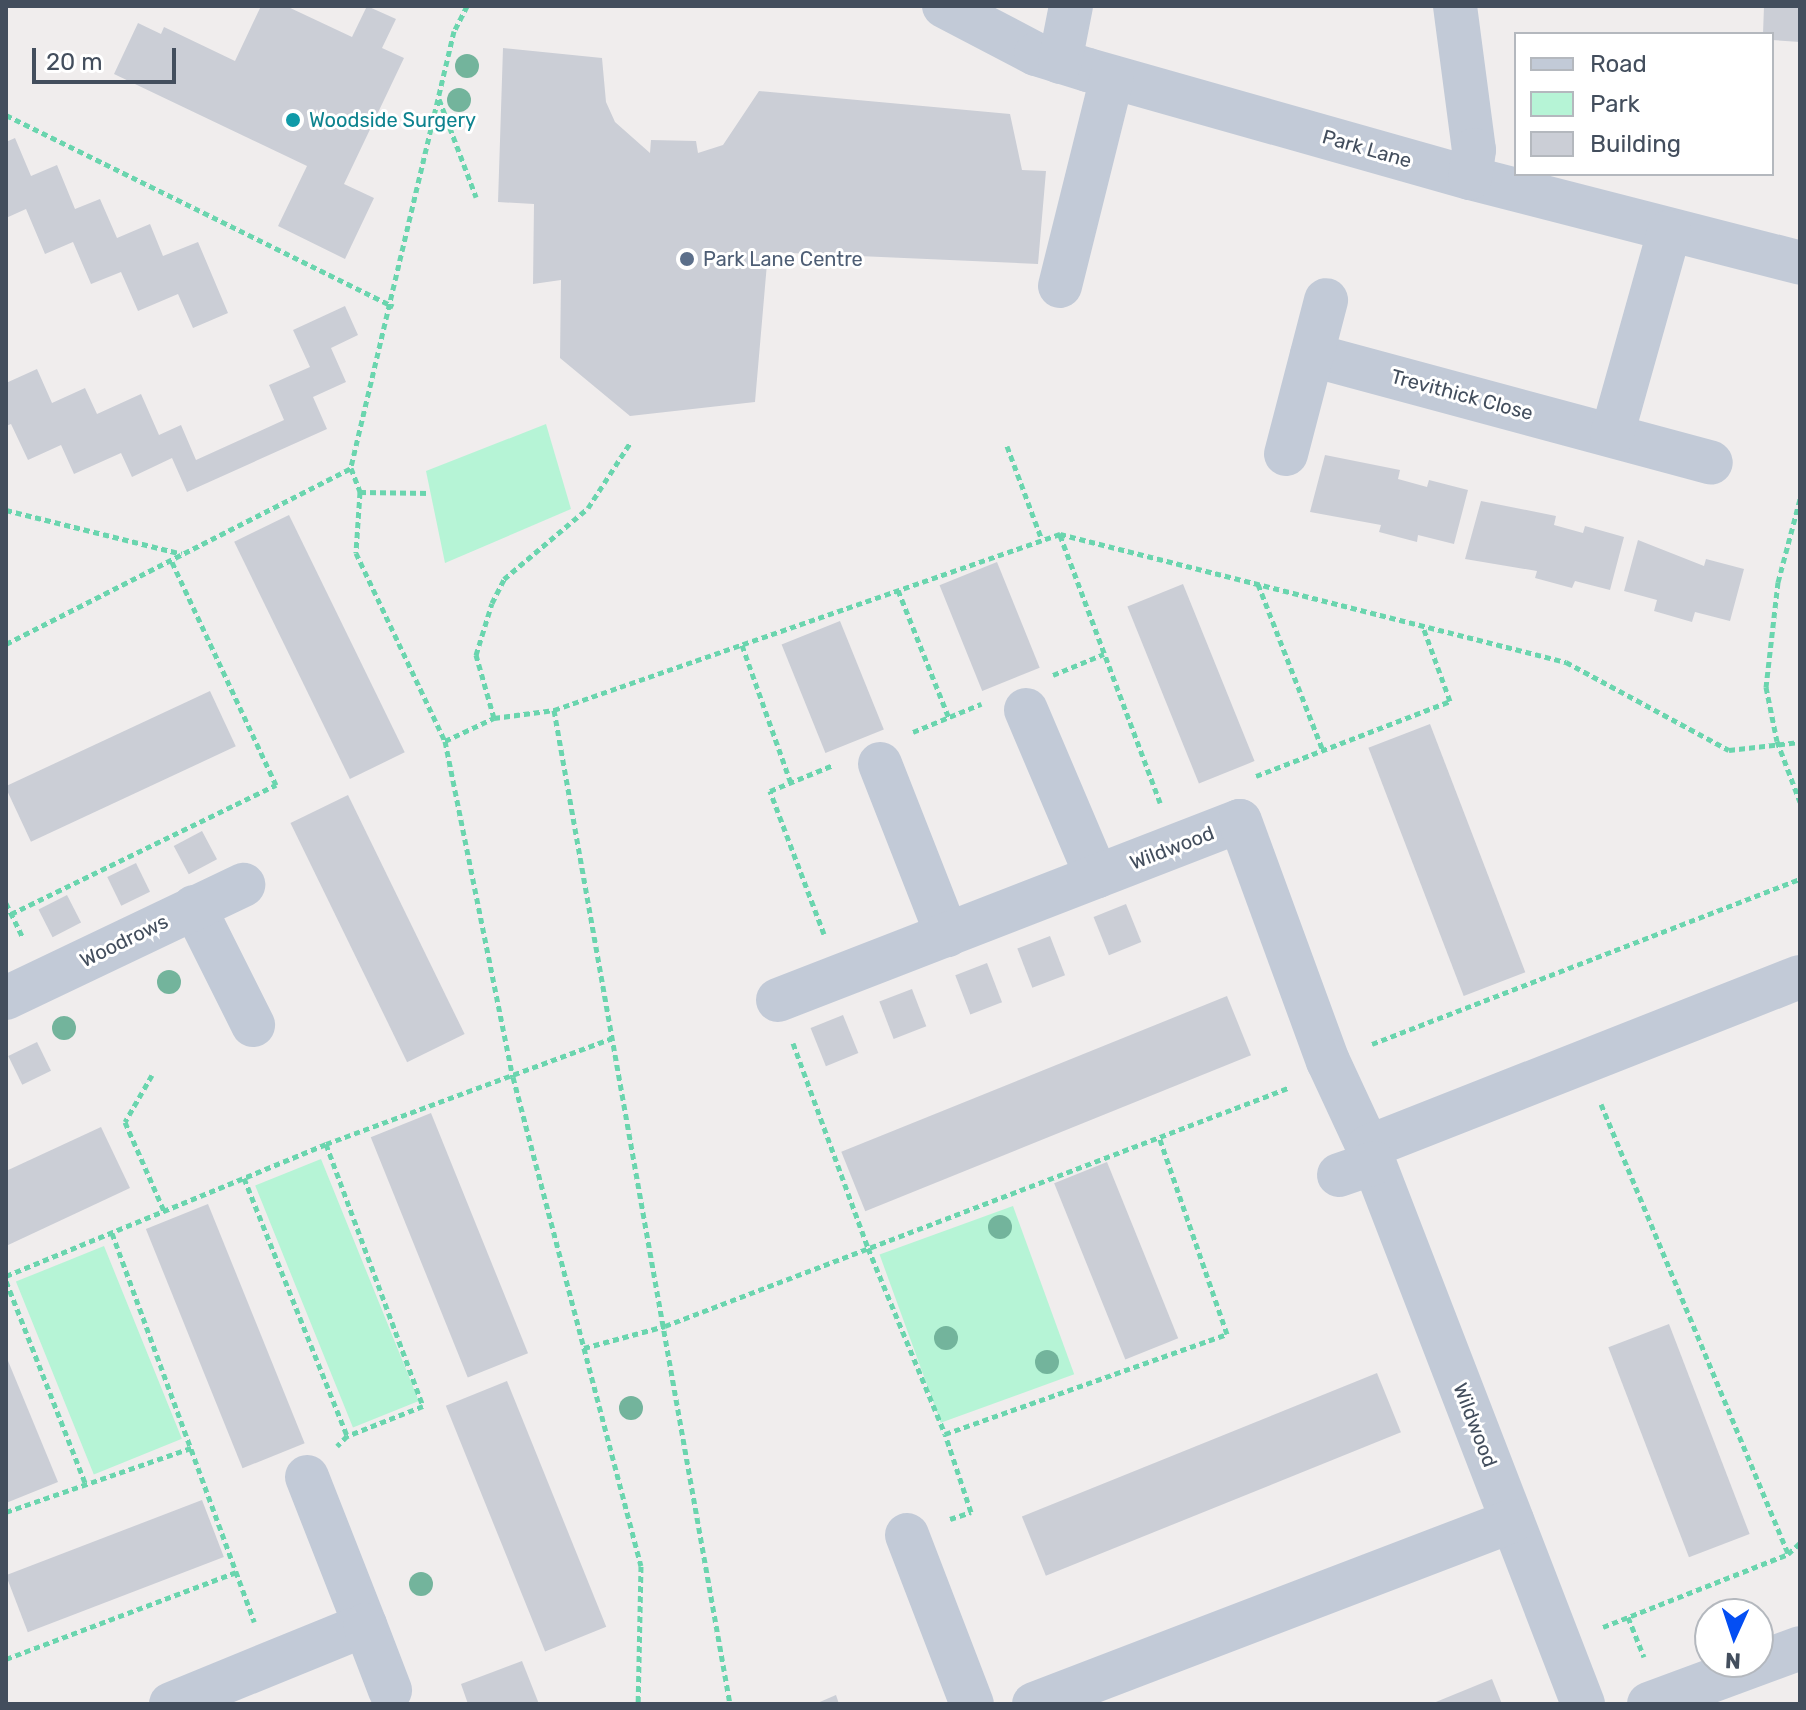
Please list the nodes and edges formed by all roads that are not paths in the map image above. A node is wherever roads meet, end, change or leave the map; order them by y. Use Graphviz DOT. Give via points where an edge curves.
graph roads {
  1 [pos="944,6"];
  2 [pos="1071,6"];
  3 [pos="1455,6"];
  4 [pos="1060,62"];
  5 [pos="1112,77"];
  6 [pos="1470,178"];
  7 [pos="1669,232"];
  8 [pos="1800,263"];
  9 [pos="1060,286"];
  10 [pos="1326,300"];
  11 [pos="1312,355"];
  12 [pos="1612,435"];
  13 [pos="1286,454"];
  14 [pos="1711,463"];
  15 [pos="1026,710"];
  16 [pos="880,764"];
  17 [pos="1097,877"];
  18 [pos="243,885"];
  19 [pos="194,907"];
  20 [pos="947,935"];
  21 [pos="1800,977"];
  22 [pos="6,998"];
  23 [pos="778,1000"];
  24 [pos="253,1025"];
  25 [pos="1360,1162"];
  26 [pos="307,1477"];
  27 [pos="1512,1521"];
  28 [pos="907,1535"];
  29 [pos="365,1625"];
  30 [pos="1800,1648"];
  31 [pos="390,1690"];
  32 [pos="171,1704"];
  33 [pos="972,1704"];
  34 [pos="1034,1704"];
  35 [pos="1583,1704"];
  36 [pos="1649,1704"];
  1 -- 4 [label="street, Park Lane" via="988,32"];
  2 -- 4 [label="street"];
  3 -- 6 [label="street" via="1474,150"];
  4 -- 5 [label="street, Park Lane"];
  5 -- 6 [label="street, Park Lane"];
  5 -- 9 [label="street"];
  6 -- 7 [label="street, Park Lane"];
  7 -- 8 [label="street, Park Lane"];
  7 -- 12 [label="street"];
  10 -- 11 [label="street"];
  11 -- 12 [label="street, Trevithick Close"];
  11 -- 13 [label="street"];
  12 -- 14 [label="street, Trevithick Close"];
  15 -- 17 [label="street"];
  16 -- 20 [label="street"];
  17 -- 20 [label="street, Wildwood"];
  17 -- 25 [label="street, Wildwood" via="1240,821"];
  18 -- 19 [label="street, Woodrows"];
  19 -- 22 [label="street, Woodrows"];
  19 -- 24 [label="street"];
  20 -- 23 [label="street, Wildwood"];
  21 -- 25 [label="street" via="1584,1062"];
  25 -- 27 [label="street, Wildwood"];
  26 -- 29 [label="street"];
  27 -- 34 [label="street"];
  27 -- 35 [label="street, Wildwood"];
  28 -- 33 [label="street"];
  29 -- 31 [label="street"];
  29 -- 32 [label="street"];
  30 -- 36 [label="street"];
}
